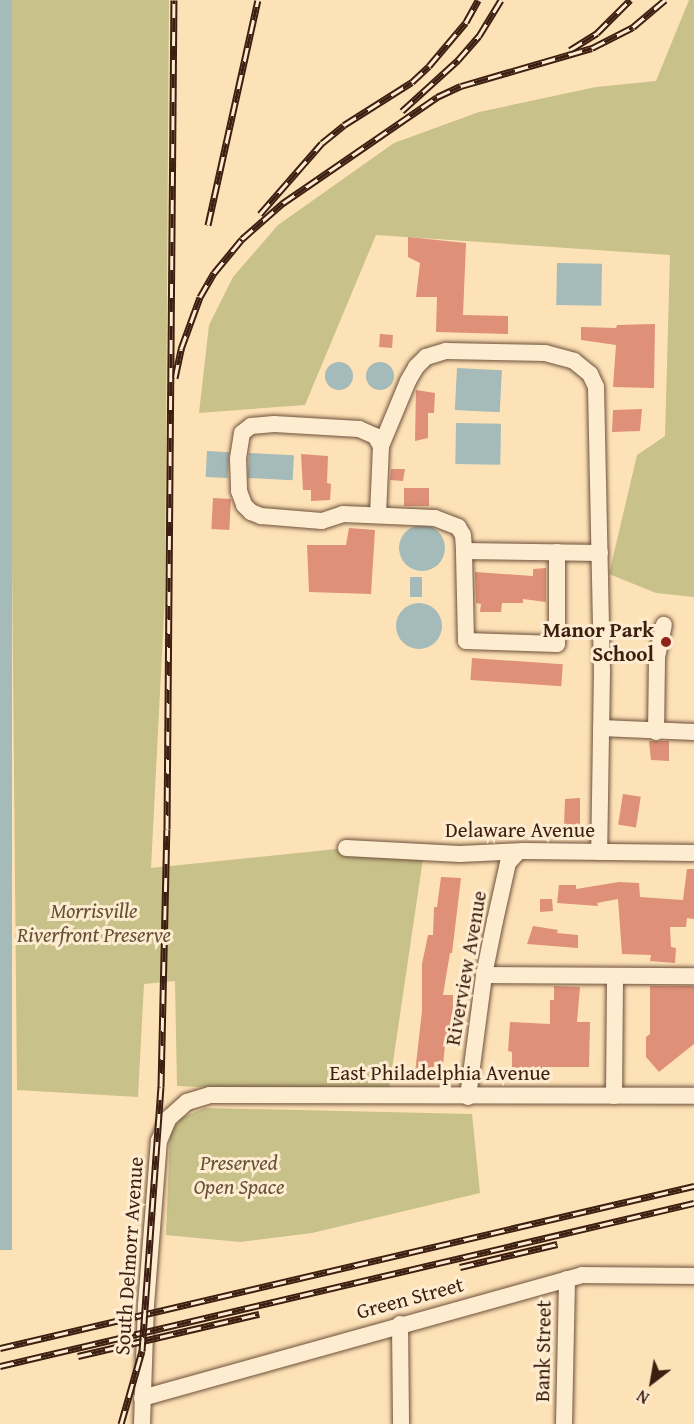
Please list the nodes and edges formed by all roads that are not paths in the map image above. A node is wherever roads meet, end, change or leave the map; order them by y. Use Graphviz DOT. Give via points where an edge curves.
graph roads {
  1 [pos="381,446"];
  2 [pos="378,515"];
  3 [pos="600,549"];
  4 [pos="464,550"];
  5 [pos="557,552"];
  6 [pos="663,626"];
  7 [pos="601,728"];
  8 [pos="656,732"];
  9 [pos="694,732"];
  10 [pos="346,848"];
  11 [pos="518,852"];
  12 [pos="598,852"];
  13 [pos="694,853"];
  14 [pos="484,975"];
  15 [pos="615,976"];
  16 [pos="694,976"];
  17 [pos="468,1096"];
  18 [pos="614,1096"];
  19 [pos="694,1096"];
  20 [pos="187,1102"];
  21 [pos="694,1276"];
  22 [pos="567,1279"];
  23 [pos="400,1324"];
  24 [pos="142,1398"];
  25 [pos="142,1424"];
  26 [pos="401,1424"];
  27 [pos="564,1424"];
  1 -- 2 [label="street"];
  1 -- 2 [label="street" via="375,436 359,429 251,426 242,433 238,459 239,491 244,505 261,516 322,521 343,514"];
  1 -- 3 [label="street" via="408,381 426,357 446,351 545,353 573,361 590,374 596,387"];
  2 -- 4 [label="street" via="449,522 464,535"];
  3 -- 5 [label="street"];
  3 -- 7 [label="street"];
  4 -- 5 [label="street"];
  4 -- 5 [label="street" via="466,641 557,644"];
  6 -- 8 [label="street" via="657,657"];
  7 -- 8 [label="street"];
  7 -- 12 [label="street"];
  8 -- 9 [label="street"];
  10 -- 11 [label="street, Delaware Avenue" via="460,854"];
  11 -- 12 [label="street, Delaware Avenue"];
  11 -- 14 [label="street, Riverview Avenue" via="508,863"];
  12 -- 13 [label="street, Delaware Avenue"];
  14 -- 15 [label="street"];
  14 -- 17 [label="street, Riverview Avenue"];
  15 -- 16 [label="street"];
  15 -- 18 [label="street"];
  17 -- 18 [label="street, East Philadelphia Avenue"];
  17 -- 20 [label="street, East Philadelphia Avenue" via="210,1095"];
  18 -- 19 [label="street, East Philadelphia Avenue"];
  20 -- 24 [label="street, South Delmorr Avenue" via="169,1118 159,1141"];
  21 -- 22 [label="street, Green Street" via="582,1275"];
  22 -- 23 [label="street, Green Street"];
  22 -- 27 [label="street, Bank Street"];
  23 -- 24 [label="street, Green Street"];
  23 -- 26 [label="street"];
  24 -- 25 [label="street, South Delmorr Avenue"];
}
